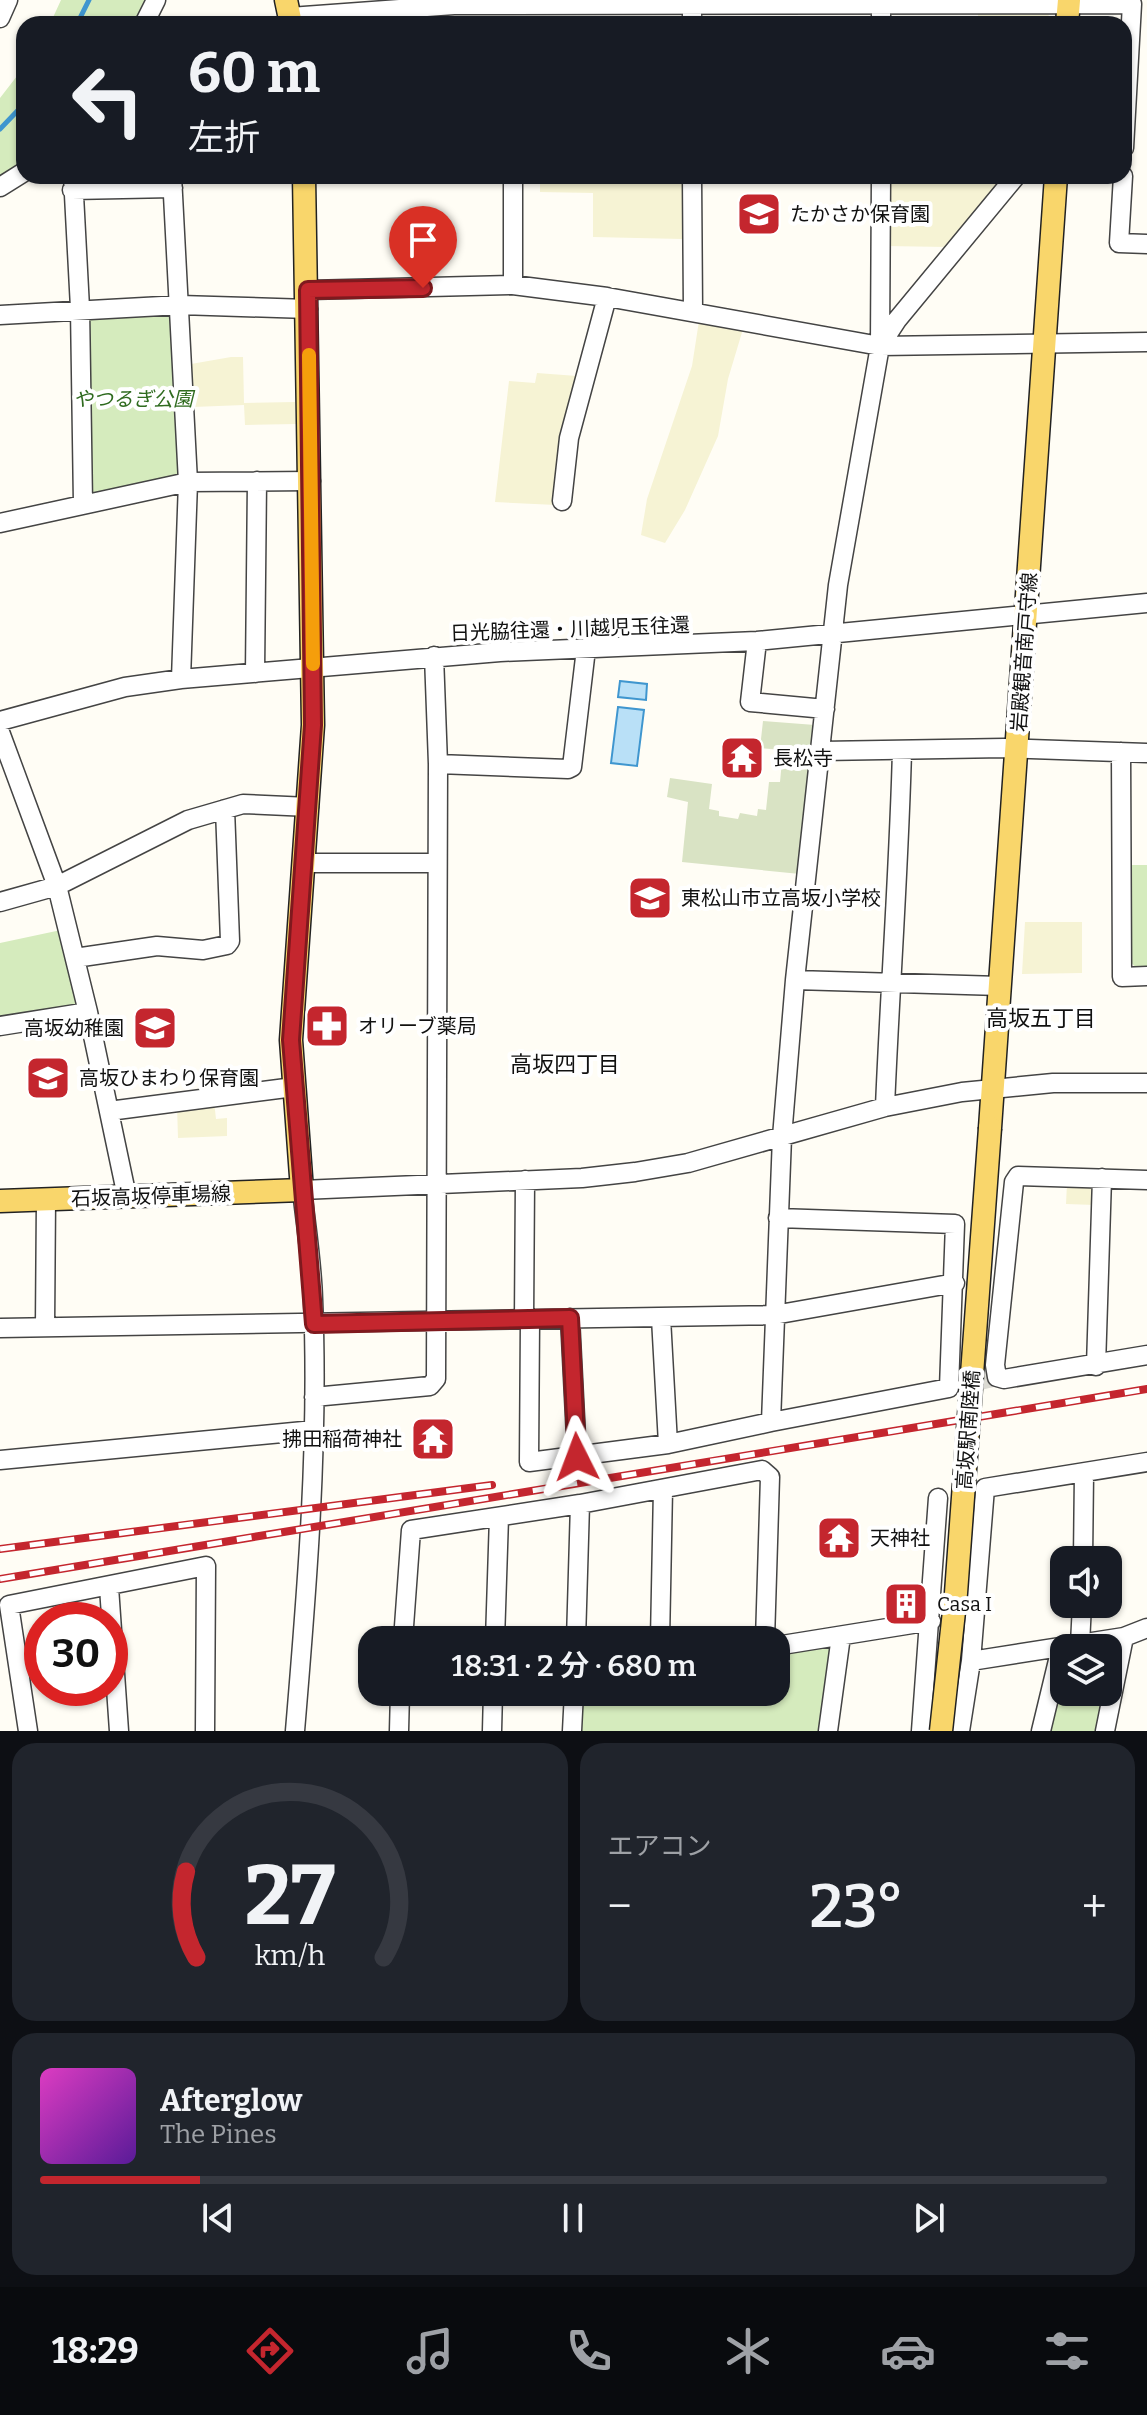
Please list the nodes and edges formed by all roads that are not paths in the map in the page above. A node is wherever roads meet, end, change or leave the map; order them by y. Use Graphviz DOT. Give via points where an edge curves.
graph roads {
  1 [pos="692,1"];
  2 [pos="512,2"];
  3 [pos="881,2"];
  4 [pos="1068,9"];
  5 [pos="289,14"];
  6 [pos="1131,16"];
  7 [pos="72,184"];
  8 [pos="173,184"];
  9 [pos="304,184"];
  10 [pos="513,184"];
  11 [pos="692,184"];
  12 [pos="881,184"];
  13 [pos="1009,184"];
  14 [pos="1055,184"];
  15 [pos="1123,184"];
  16 [pos="1147,244"];
  17 [pos="513,285"];
  18 [pos="607,297"];
  19 [pos="308,300"];
  20 [pos="180,305"];
  21 [pos="80,308"];
  22 [pos="693,311"];
  23 [pos="0,315"];
  24 [pos="1147,342"];
  25 [pos="1045,344"];
  26 [pos="880,346"];
  27 [pos="257,481"];
  28 [pos="311,481"];
  29 [pos="188,482"];
  30 [pos="562,501"];
  31 [pos="83,504"];
  32 [pos="0,523"];
  33 [pos="1147,603"];
  34 [pos="1026,613"];
  35 [pos="832,634"];
  36 [pos="757,641"];
  37 [pos="586,649"];
  38 [pos="434,656"];
  39 [pos="313,669"];
  40 [pos="255,673"];
  41 [pos="181,679"];
  42 [pos="825,709"];
  43 [pos="0,721"];
  44 [pos="0,732"];
  45 [pos="1017,748"];
  46 [pos="902,750"];
  47 [pos="822,751"];
  48 [pos="1121,752"];
  49 [pos="1147,753"];
  50 [pos="438,764"];
  51 [pos="309,807"];
  52 [pos="225,809"];
  53 [pos="303,863"];
  54 [pos="436,863"];
  55 [pos="57,886"];
  56 [pos="0,902"];
  57 [pos="75,958"];
  58 [pos="1147,976"];
  59 [pos="795,980"];
  60 [pos="889,980"];
  61 [pos="1000,986"];
  62 [pos="88,1012"];
  63 [pos="0,1026"];
  64 [pos="1147,1083"];
  65 [pos="294,1087"];
  66 [pos="994,1087"];
  67 [pos="885,1107"];
  68 [pos="109,1111"];
  69 [pos="990,1128"];
  70 [pos="782,1137"];
  71 [pos="1102,1178"];
  72 [pos="525,1180"];
  73 [pos="1147,1180"];
  74 [pos="439,1183"];
  75 [pos="302,1190"];
  76 [pos="127,1197"];
  77 [pos="46,1199"];
  78 [pos="0,1201"];
  79 [pos="778,1218"];
  80 [pos="955,1283"];
  81 [pos="774,1315"];
  82 [pos="570,1318"];
  83 [pos="661,1318"];
  84 [pos="527,1320"];
  85 [pos="437,1322"];
  86 [pos="314,1324"];
  87 [pos="45,1327"];
  88 [pos="0,1328"];
  89 [pos="1147,1355"];
  90 [pos="1096,1366"];
  91 [pos="314,1397"];
  92 [pos="771,1422"];
  93 [pos="314,1430"];
  94 [pos="668,1444"];
  95 [pos="577,1457"];
  96 [pos="0,1460"];
  97 [pos="1147,1462"];
  98 [pos="1084,1473"];
  99 [pos="663,1489"];
  100 [pos="938,1498"];
  101 [pos="580,1504"];
  102 [pos="499,1517"];
  103 [pos="1083,1546"];
  104 [pos="109,1587"];
  105 [pos="931,1621"];
  106 [pos="404,1626"];
  107 [pos="495,1626"];
  108 [pos="576,1626"];
  109 [pos="660,1626"];
  110 [pos="765,1626"];
  111 [pos="1147,1628"];
  112 [pos="841,1636"];
  113 [pos="1124,1637"];
  114 [pos="790,1644"];
  115 [pos="1050,1650"];
  116 [pos="971,1661"];
  117 [pos="1050,1694"];
  118 [pos="400,1706"];
  119 [pos="493,1706"];
  120 [pos="573,1706"];
  121 [pos="28,1731"];
  122 [pos="119,1731"];
  123 [pos="205,1731"];
  124 [pos="295,1731"];
  125 [pos="399,1731"];
  126 [pos="492,1731"];
  127 [pos="572,1731"];
  128 [pos="828,1731"];
  129 [pos="921,1731"];
  130 [pos="941,1731"];
  131 [pos="960,1731"];
  132 [pos="1041,1731"];
  133 [pos="1105,1731"];
  1 -- 2 [label="street"];
  1 -- 3 [label="street"];
  2 -- 5 [label="street"];
  3 -- 4 [label="street"];
  4 -- 6 [label="street" via="1132,4"];
  7 -- 21 [label="street"];
  8 -- 20 [label="street"];
  9 -- 19 [label="main road"];
  10 -- 17 [label="street"];
  11 -- 22 [label="street"];
  12 -- 26 [label="street"];
  13 -- 26 [label="street"];
  14 -- 25 [label="main road, 岩殿観音南戸守線"];
  15 -- 16 [label="street" via="1119,243"];
  17 -- 18 [label="street"];
  17 -- 19 [label="street"];
  18 -- 22 [label="street"];
  18 -- 30 [label="street" via="569,438"];
  19 -- 20 [label="street"];
  19 -- 28 [label="main road"];
  20 -- 21 [label="street"];
  20 -- 29 [label="street"];
  21 -- 23 [label="street"];
  21 -- 31 [label="street"];
  22 -- 26 [label="street"];
  24 -- 25 [label="street"];
  25 -- 26 [label="street"];
  25 -- 34 [label="main road, 岩殿観音南戸守線"];
  26 -- 35 [label="street"];
  27 -- 28 [label="street"];
  27 -- 29 [label="street"];
  27 -- 40 [label="street"];
  28 -- 39 [label="main road"];
  29 -- 31 [label="street"];
  29 -- 41 [label="street"];
  31 -- 32 [label="street"];
  33 -- 34 [label="street, 日光脇往還・川越児玉往還"];
  34 -- 35 [label="street, 日光脇往還・川越児玉往還"];
  34 -- 45 [label="main road, 岩殿観音南戸守線"];
  35 -- 36 [label="street, 日光脇往還・川越児玉往還"];
  35 -- 42 [label="street"];
  36 -- 37 [label="street, 日光脇往還・川越児玉往還"];
  36 -- 42 [label="street" via="750,702"];
  37 -- 38 [label="street, 日光脇往還・川越児玉往還"];
  37 -- 50 [label="street" via="572,767"];
  38 -- 39 [label="street, 日光脇往還・川越児玉往還"];
  38 -- 50 [label="street"];
  39 -- 40 [label="street, 日光脇往還・川越児玉往還"];
  39 -- 51 [label="main road"];
  40 -- 41 [label="street, 日光脇往還・川越児玉往還"];
  41 -- 43 [label="street, 日光脇往還・川越児玉往還" via="125,687"];
  42 -- 47 [label="street"];
  44 -- 55 [label="street"];
  45 -- 46 [label="street"];
  45 -- 48 [label="street"];
  45 -- 61 [label="main road, 岩殿観音南戸守線"];
  46 -- 47 [label="street"];
  46 -- 60 [label="street"];
  47 -- 59 [label="street"];
  48 -- 49 [label="street"];
  48 -- 58 [label="street" via="1122,977"];
  50 -- 54 [label="street"];
  51 -- 52 [label="street" via="243,804"];
  51 -- 53 [label="main road"];
  52 -- 55 [label="street" via="188,820"];
  52 -- 57 [label="street" via="227,945 191,950 157,946"];
  53 -- 54 [label="street"];
  53 -- 65 [label="main road" via="291,997"];
  54 -- 74 [label="street"];
  55 -- 56 [label="street"];
  55 -- 57 [label="street"];
  57 -- 62 [label="street"];
  59 -- 60 [label="street"];
  59 -- 70 [label="street"];
  60 -- 61 [label="street"];
  60 -- 67 [label="street"];
  61 -- 66 [label="main road, 岩殿観音南戸守線"];
  62 -- 63 [label="street"];
  62 -- 68 [label="street"];
  64 -- 66 [label="street"];
  65 -- 68 [label="street"];
  65 -- 75 [label="main road"];
  66 -- 67 [label="street"];
  66 -- 69 [label="main road, 岩殿観音南戸守線"];
  67 -- 70 [label="street"];
  68 -- 76 [label="street"];
  69 -- 130 [label="main road, 高坂駅南陸橋, bridge"];
  70 -- 72 [label="street" via="649,1169"];
  70 -- 79 [label="street"];
  71 -- 73 [label="street"];
  71 -- 90 [label="street"];
  71 -- 90 [label="street" via="1023,1174 1014,1182 995,1365 997,1377 1004,1379"];
  72 -- 74 [label="street"];
  72 -- 84 [label="street"];
  74 -- 75 [label="street"];
  74 -- 85 [label="street"];
  75 -- 76 [label="main road, 石坂高坂停車場線"];
  75 -- 86 [label="street"];
  76 -- 77 [label="main road, 石坂高坂停車場線"];
  77 -- 78 [label="main road, 石坂高坂停車場線"];
  77 -- 87 [label="street"];
  79 -- 80 [label="street" via="955,1224"];
  79 -- 81 [label="street"];
  80 -- 81 [label="street"];
  80 -- 92 [label="street" via="949,1388"];
  81 -- 83 [label="street"];
  81 -- 92 [label="street"];
  82 -- 83 [label="street"];
  82 -- 84 [label="street"];
  82 -- 95 [label="street"];
  83 -- 94 [label="street"];
  84 -- 85 [label="street"];
  84 -- 95 [label="street" via="529,1462"];
  85 -- 86 [label="street"];
  85 -- 91 [label="street" via="436,1379 430,1386"];
  86 -- 87 [label="street"];
  86 -- 91 [label="street"];
  87 -- 88 [label="street"];
  89 -- 90 [label="street"];
  91 -- 93 [label="street"];
  92 -- 94 [label="street"];
  93 -- 96 [label="street"];
  93 -- 124 [label="street"];
  94 -- 95 [label="street"];
  97 -- 98 [label="street"];
  98 -- 103 [label="street"];
  98 -- 116 [label="street" via="985,1488"];
  99 -- 101 [label="street"];
  99 -- 109 [label="street"];
  99 -- 110 [label="street" via="762,1470 770,1477"];
  100 -- 105 [label="street"];
  101 -- 102 [label="street"];
  101 -- 108 [label="street"];
  102 -- 106 [label="street" via="411,1530"];
  102 -- 107 [label="street"];
  104 -- 121 [label="street" via="9,1605"];
  104 -- 122 [label="street"];
  104 -- 123 [label="street" via="206,1566"];
  105 -- 112 [label="street"];
  105 -- 129 [label="street"];
  111 -- 113 [label="street"];
  112 -- 114 [label="street"];
  112 -- 128 [label="street"];
  113 -- 133 [label="street"];
  115 -- 116 [label="street"];
  116 -- 131 [label="street"];
  117 -- 132 [label="street"];
  118 -- 125 [label="street"];
  119 -- 126 [label="street"];
  120 -- 127 [label="street"];
}
